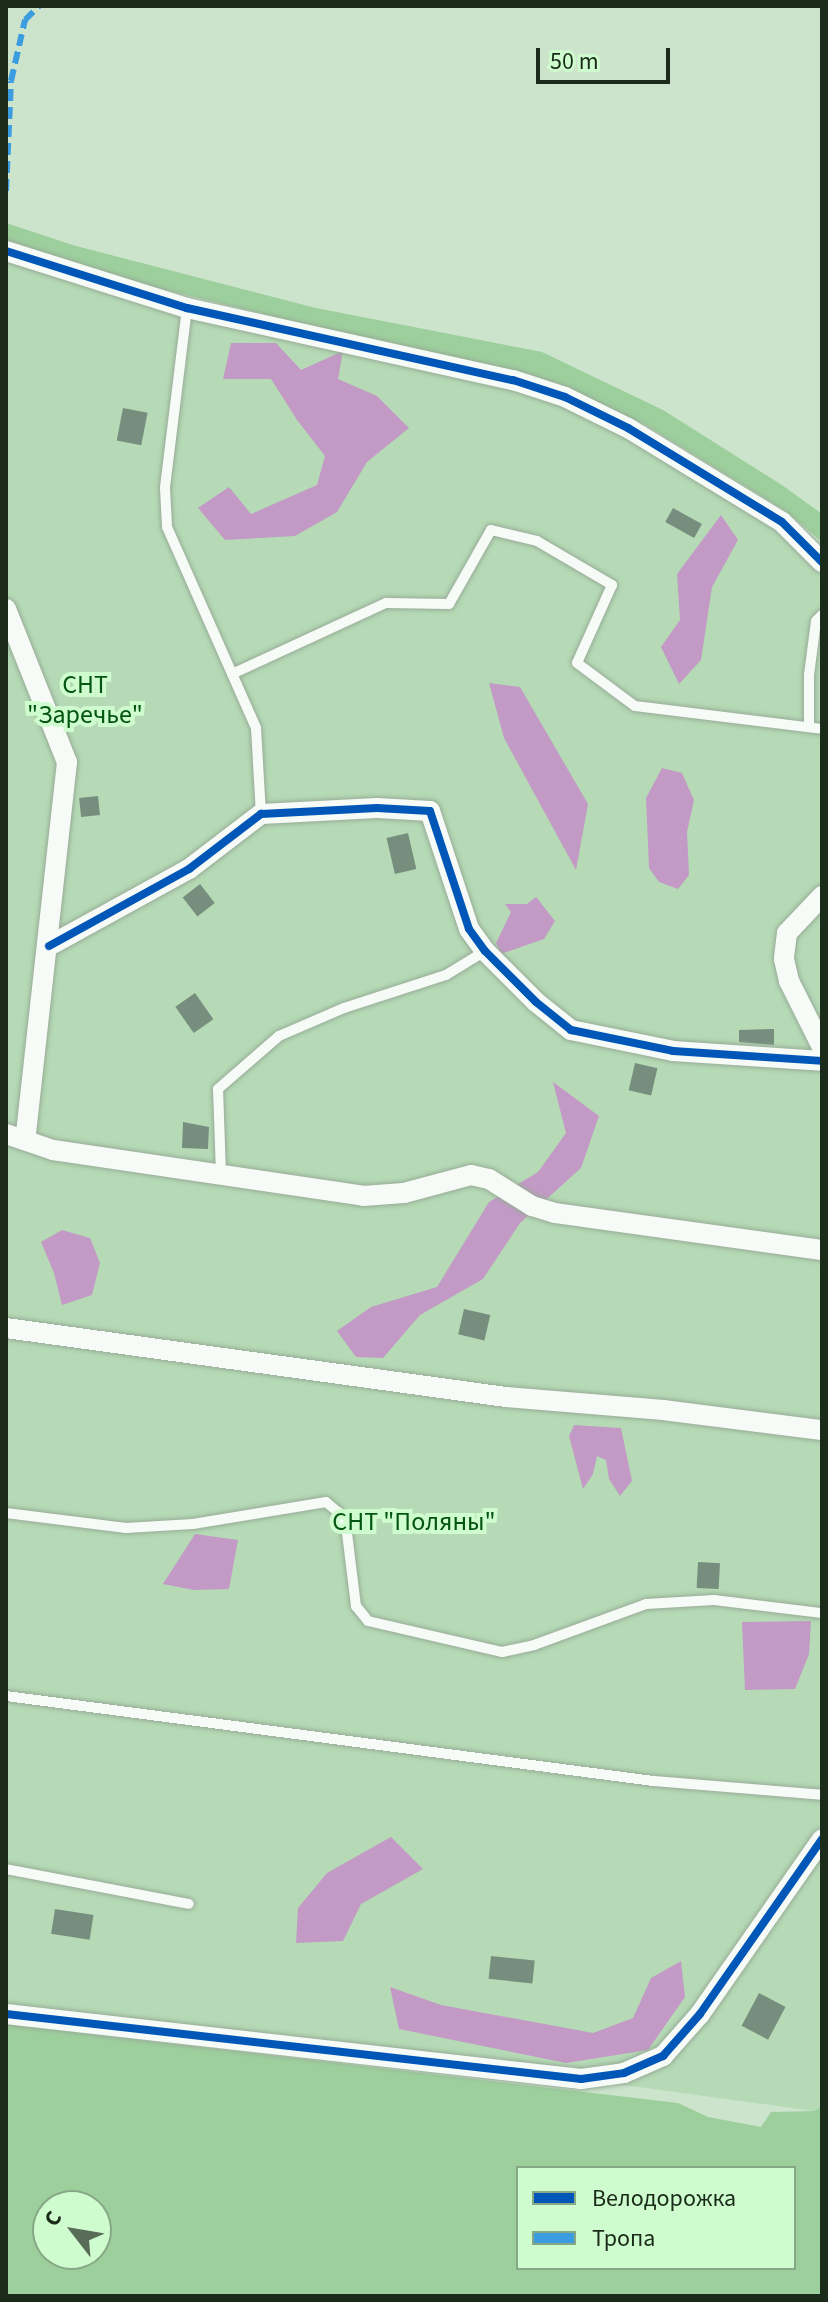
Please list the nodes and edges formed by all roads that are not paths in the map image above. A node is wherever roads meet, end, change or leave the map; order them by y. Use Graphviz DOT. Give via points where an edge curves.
graph roads {
  1 [pos="6,251"];
  2 [pos="187,308"];
  3 [pos="822,562"];
  4 [pos="6,609"];
  5 [pos="822,615"];
  6 [pos="232,674"];
  7 [pos="809,726"];
  8 [pos="822,729"];
  9 [pos="261,814"];
  10 [pos="822,896"];
  11 [pos="49,946"];
  12 [pos="485,951"];
  13 [pos="822,1047"];
  14 [pos="822,1061"];
  15 [pos="16,1137"];
  16 [pos="221,1174"];
  17 [pos="822,1250"];
  18 [pos="6,1328"];
  19 [pos="822,1430"];
  20 [pos="6,1513"];
  21 [pos="822,1613"];
  22 [pos="6,1696"];
  23 [pos="822,1795"];
  24 [pos="822,1839"];
  25 [pos="6,1869"];
  26 [pos="189,1904"];
  27 [pos="6,2014"];
  1 -- 2 [label="street"];
  2 -- 3 [label="street" via="513,380 565,397 628,428 782,522"];
  2 -- 6 [label="lane" via="165,488 167,527"];
  4 -- 11 [label="street" via="67,762"];
  5 -- 7 [label="lane" via="816,621 809,675"];
  6 -- 7 [label="lane" via="386,603 449,604 491,530 537,541 612,585 577,663 635,706"];
  6 -- 9 [label="lane" via="256,728"];
  7 -- 8 [label="lane"];
  9 -- 11 [label="street" via="189,869"];
  9 -- 12 [label="street" via="430,811 469,929"];
  10 -- 13 [label="street" via="787,933 784,959 789,981"];
  11 -- 15 [label="street"];
  12 -- 14 [label="street" via="571,1030 673,1051"];
  12 -- 16 [label="lane" via="446,975 279,1036 218,1089"];
  15 -- 16 [label="street" via="53,1150"];
  16 -- 17 [label="street" via="363,1196 404,1193 471,1175 555,1213"];
  18 -- 19 [label="street" via="506,1397"];
  20 -- 21 [label="lane" via="126,1528 193,1524 326,1502 338,1512 347,1533 356,1606 368,1621 502,1652 646,1604 714,1600"];
  22 -- 23 [label="lane" via="653,1781"];
  24 -- 27 [label="street" via="700,2014 663,2056 624,2073 581,2079"];
  25 -- 26 [label="lane"];
}
